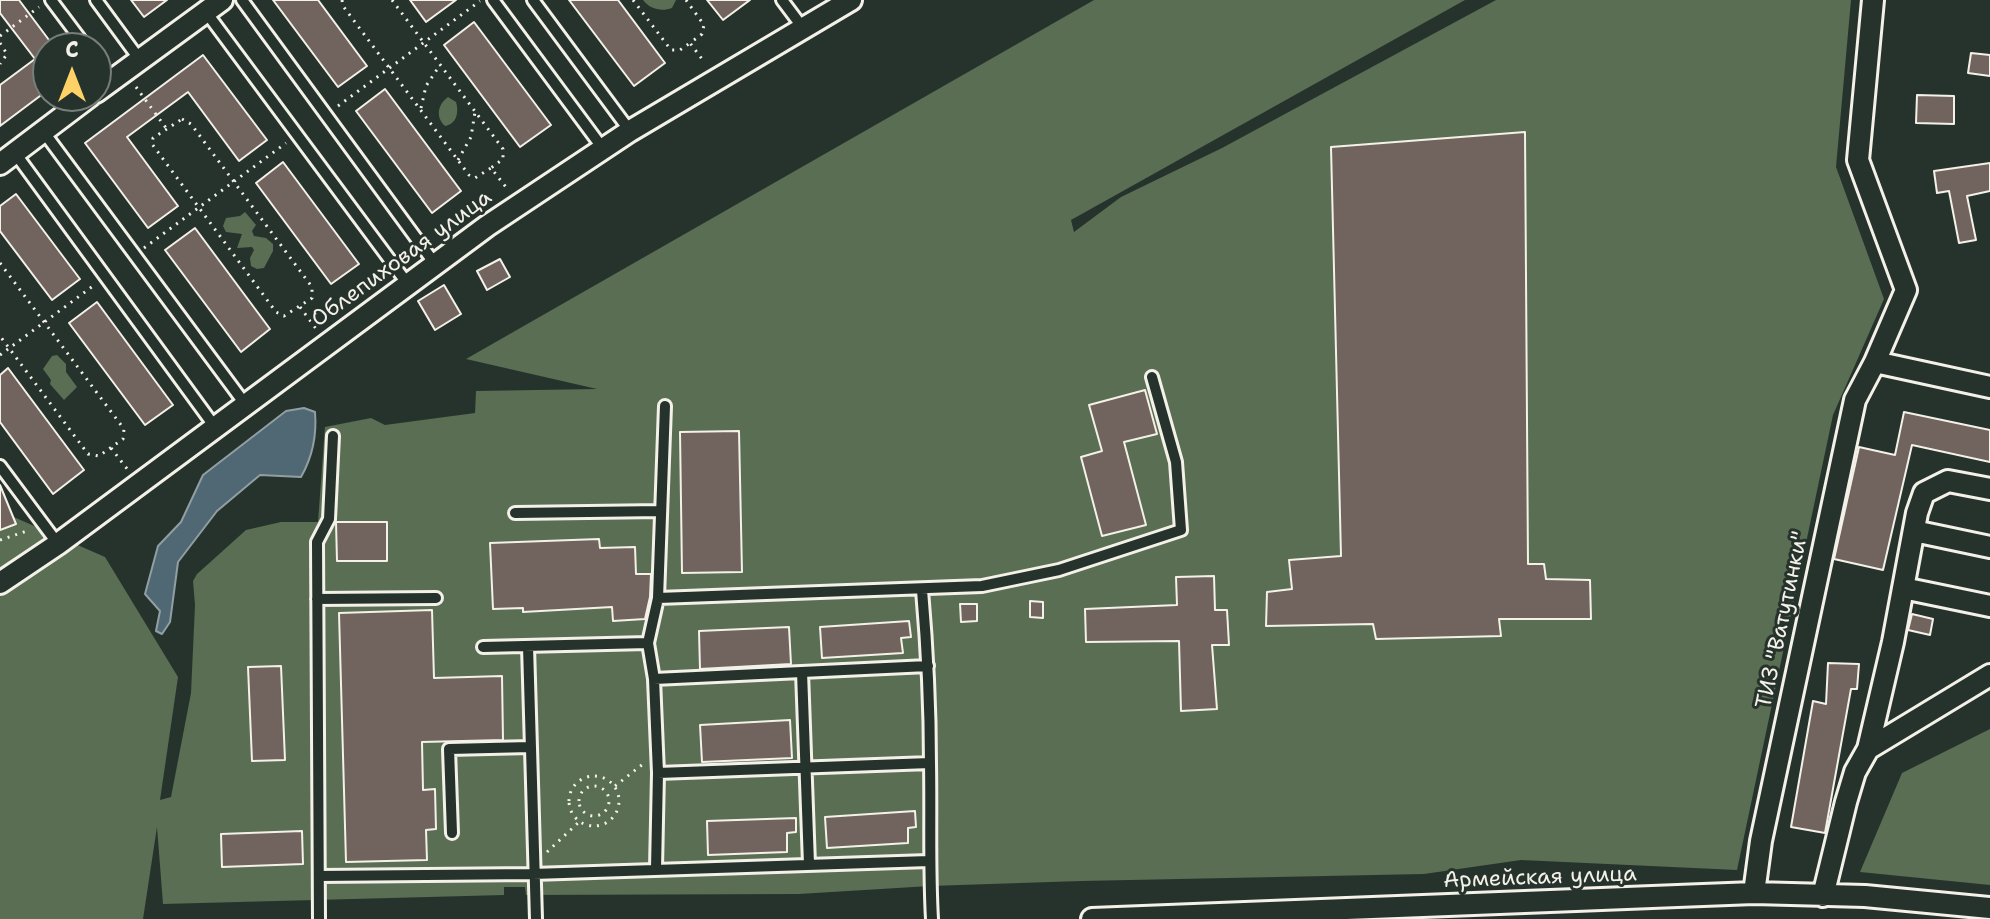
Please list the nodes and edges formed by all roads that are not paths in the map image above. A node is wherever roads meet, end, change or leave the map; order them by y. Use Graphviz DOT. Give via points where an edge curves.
graph roads {
  1 [pos="50,0"];
  2 [pos="96,0"];
  3 [pos="242,0"];
  4 [pos="493,0"];
  5 [pos="533,0"];
  6 [pos="782,0"];
  7 [pos="1873,0"];
  8 [pos="839,3"];
  9 [pos="214,6"];
  10 [pos="803,28"];
  11 [pos="75,32"];
  12 [pos="118,76"];
  13 [pos="69,112"];
  14 [pos="43,131"];
  15 [pos="630,131"];
  16 [pos="604,150"];
  17 [pos="7,158"];
  18 [pos="435,264"];
  19 [pos="407,283"];
  20 [pos="1875,362"];
  21 [pos="1152,377"];
  22 [pos="1990,387"];
  23 [pos="245,404"];
  24 [pos="665,406"];
  25 [pos="215,427"];
  26 [pos="333,436"];
  27 [pos="0,466"];
  28 [pos="1990,489"];
  29 [pos="661,511"];
  30 [pos="515,513"];
  31 [pos="1914,531"];
  32 [pos="58,544"];
  33 [pos="1990,547"];
  34 [pos="0,583"];
  35 [pos="1903,588"];
  36 [pos="922,590"];
  37 [pos="436,598"];
  38 [pos="658,598"];
  39 [pos="317,599"];
  40 [pos="1990,606"];
  41 [pos="648,643"];
  42 [pos="528,646"];
  43 [pos="483,647"];
  44 [pos="928,666"];
  45 [pos="802,672"];
  46 [pos="1990,675"];
  47 [pos="654,679"];
  48 [pos="530,747"];
  49 [pos="1868,749"];
  50 [pos="930,763"];
  51 [pos="805,768"];
  52 [pos="658,773"];
  53 [pos="452,833"];
  54 [pos="929,861"];
  55 [pos="809,864"];
  56 [pos="656,868"];
  57 [pos="532,870"];
  58 [pos="319,876"];
  59 [pos="1754,893"];
  60 [pos="1823,896"];
  61 [pos="1990,908"];
  62 [pos="1580,910"];
  63 [pos="319,919"];
  64 [pos="536,919"];
  65 [pos="932,919"];
  66 [pos="1092,919"];
  1 -- 11 [label="lane"];
  2 -- 12 [label="lane"];
  3 -- 18 [label="lane"];
  4 -- 16 [label="lane"];
  5 -- 15 [label="lane"];
  6 -- 10 [label="lane"];
  7 -- 20 [label="street, ТИЗ \"Ватутинки\"" via="1858,160 1906,290"];
  8 -- 10 [label="street, Облепиховая улица"];
  9 -- 12 [label="street"];
  9 -- 19 [label="lane" via="297,135"];
  10 -- 15 [label="street, Облепиховая улица"];
  13 -- 14 [label="street"];
  14 -- 17 [label="street"];
  14 -- 23 [label="lane"];
  15 -- 16 [label="street, Облепиховая улица"];
  16 -- 18 [label="street, Облепиховая улица"];
  17 -- 25 [label="lane"];
  18 -- 19 [label="street, Облепиховая улица"];
  19 -- 23 [label="street, Облепиховая улица"];
  20 -- 22 [label="street"];
  20 -- 59 [label="street, ТИЗ \"Ватутинки\"" via="1855,400"];
  21 -- 36 [label="lane" via="1176,462 1181,530 1059,570 982,586"];
  23 -- 25 [label="street, Облепиховая улица"];
  24 -- 29 [label="lane"];
  25 -- 32 [label="street, Облепиховая улица"];
  26 -- 39 [label="lane" via="329,519 317,542"];
  27 -- 32 [label="lane"];
  28 -- 31 [label="street" via="1948,481 1924,493"];
  29 -- 30 [label="lane"];
  29 -- 38 [label="lane"];
  31 -- 33 [label="street"];
  31 -- 35 [label="street"];
  32 -- 34 [label="street, Облепиховая улица"];
  35 -- 40 [label="street"];
  35 -- 49 [label="street"];
  36 -- 38 [label="lane"];
  36 -- 44 [label="lane"];
  37 -- 39 [label="lane"];
  38 -- 41 [label="lane"];
  39 -- 58 [label="lane"];
  41 -- 42 [label="lane"];
  41 -- 47 [label="lane"];
  42 -- 43 [label="lane"];
  42 -- 48 [label="lane"];
  44 -- 45 [label="lane"];
  44 -- 50 [label="lane"];
  45 -- 47 [label="lane"];
  45 -- 51 [label="lane"];
  46 -- 49 [label="street"];
  47 -- 52 [label="lane"];
  48 -- 53 [label="lane" via="449,749"];
  48 -- 57 [label="lane"];
  49 -- 60 [label="street" via="1855,772"];
  50 -- 51 [label="lane"];
  50 -- 54 [label="lane"];
  51 -- 52 [label="lane"];
  51 -- 55 [label="lane"];
  52 -- 56 [label="lane"];
  54 -- 55 [label="lane"];
  54 -- 65 [label="lane"];
  55 -- 56 [label="lane"];
  56 -- 57 [label="lane"];
  57 -- 58 [label="lane"];
  57 -- 64 [label="lane"];
  58 -- 63 [label="lane"];
  59 -- 60 [label="street, Армейская улица"];
  59 -- 62 [label="street, Армейская улица"];
  60 -- 61 [label="street, Армейская улица"];
  62 -- 66 [label="street, Армейская улица"];
}
